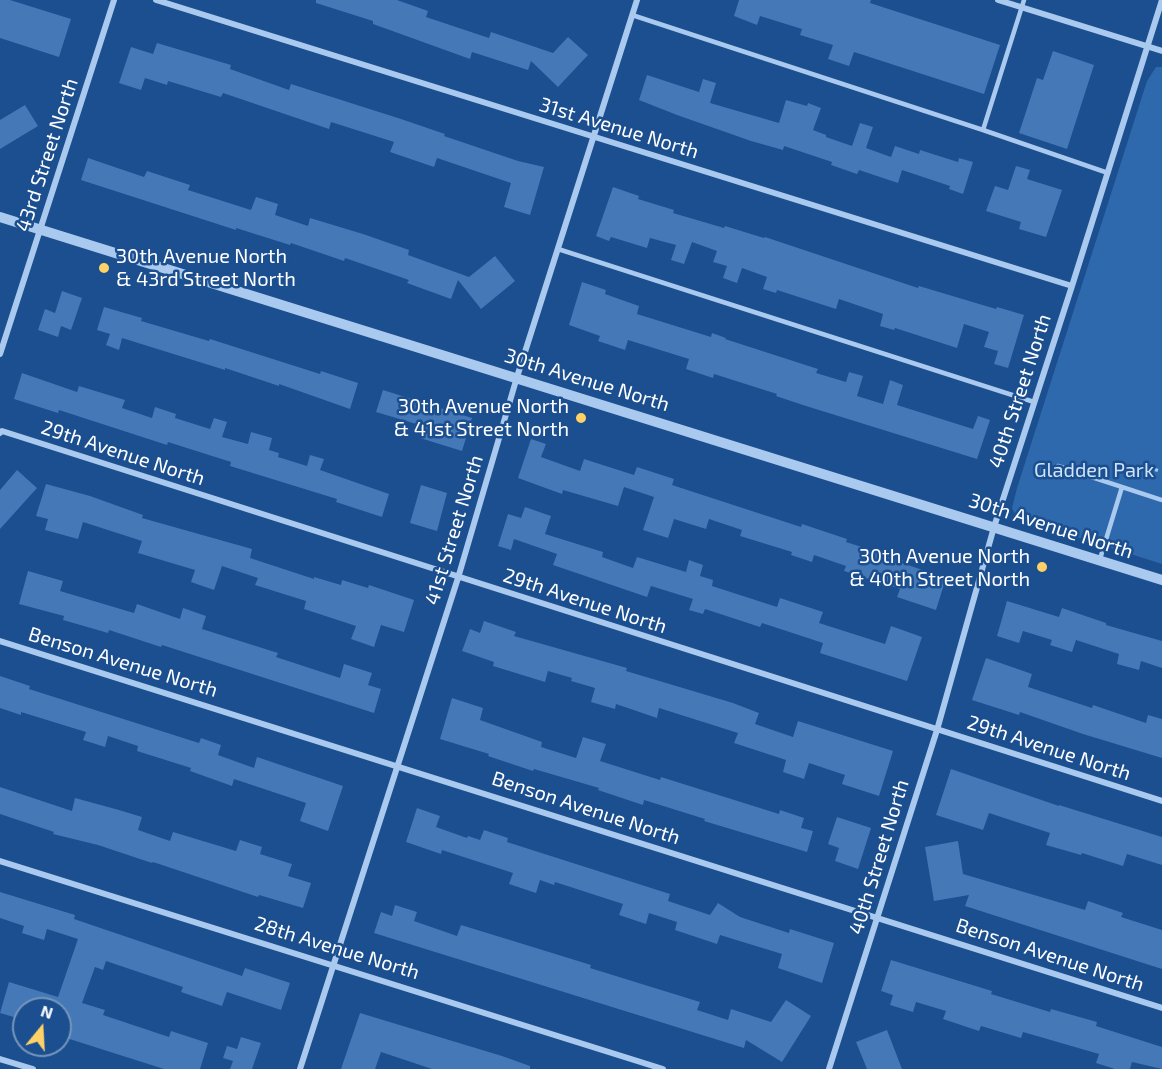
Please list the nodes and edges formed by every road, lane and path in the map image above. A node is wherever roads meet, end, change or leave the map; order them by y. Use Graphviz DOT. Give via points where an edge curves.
graph roads {
  1 [pos="114,0"];
  2 [pos="156,0"];
  3 [pos="637,0"];
  4 [pos="998,0"];
  5 [pos="1024,0"];
  6 [pos="1162,0"];
  7 [pos="1022,7"];
  8 [pos="632,15"];
  9 [pos="1147,46"];
  10 [pos="1162,51"];
  11 [pos="983,130"];
  12 [pos="593,137"];
  13 [pos="1108,173"];
  14 [pos="0,217"];
  15 [pos="40,230"];
  16 [pos="558,249"];
  17 [pos="1072,286"];
  18 [pos="0,354"];
  19 [pos="517,377"];
  20 [pos="1034,402"];
  21 [pos="0,433"];
  22 [pos="1058,466"];
  23 [pos="1148,467"];
  24 [pos="1162,472"];
  25 [pos="1122,487"];
  26 [pos="1162,500"];
  27 [pos="994,526"];
  28 [pos="1099,560"];
  29 [pos="458,578"];
  30 [pos="1162,580"];
  31 [pos="0,641"];
  32 [pos="937,730"];
  33 [pos="397,766"];
  34 [pos="1162,801"];
  35 [pos="0,861"];
  36 [pos="878,917"];
  37 [pos="334,964"];
  38 [pos="1162,1008"];
  39 [pos="0,1059"];
  40 [pos="33,1069"];
  41 [pos="300,1069"];
  42 [pos="663,1069"];
  43 [pos="829,1069"];
  1 -- 15 [label="street, 43rd Street North"];
  2 -- 12 [label="street, 31st Avenue North"];
  3 -- 8 [label="street, 41st Street North"];
  4 -- 7 [label="street"];
  5 -- 7 [label="lane"];
  6 -- 9 [label="street, 40th Street North"];
  7 -- 9 [label="street"];
  7 -- 11 [label="lane"];
  8 -- 11 [label="lane"];
  8 -- 12 [label="street, 41st Street North"];
  9 -- 10 [label="street"];
  9 -- 13 [label="street, 40th Street North"];
  11 -- 13 [label="lane"];
  12 -- 16 [label="street, 41st Street North"];
  12 -- 17 [label="street, 31st Avenue North"];
  13 -- 17 [label="street, 40th Street North"];
  14 -- 15 [label="street, 30th Avenue North"];
  15 -- 18 [label="street, 43rd Street North"];
  15 -- 19 [label="street, 30th Avenue North"];
  16 -- 19 [label="street, 41st Street North"];
  16 -- 20 [label="lane"];
  17 -- 20 [label="street, 40th Street North"];
  19 -- 27 [label="street, 30th Avenue North"];
  19 -- 29 [label="street, 41st Street North"];
  20 -- 27 [label="street, 40th Street North"];
  21 -- 29 [label="street, 29th Avenue North"];
  22 -- 25 [label="lane"];
  23 -- 24 [label="path"];
  25 -- 26 [label="lane"];
  25 -- 28 [label="lane"];
  27 -- 28 [label="street, 30th Avenue North"];
  27 -- 32 [label="street, 40th Street North"];
  28 -- 30 [label="street, 30th Avenue North"];
  29 -- 32 [label="street, 29th Avenue North"];
  29 -- 33 [label="street, 41st Street North"];
  31 -- 33 [label="street, Benson Avenue North"];
  32 -- 34 [label="street, 29th Avenue North"];
  32 -- 36 [label="street, 40th Street North"];
  33 -- 36 [label="street, Benson Avenue North"];
  33 -- 37 [label="street, 41st Street North"];
  35 -- 37 [label="street, 28th Avenue North"];
  36 -- 38 [label="street, Benson Avenue North"];
  36 -- 43 [label="street, 40th Street North"];
  37 -- 41 [label="street, 41st Street North"];
  37 -- 42 [label="street, 28th Avenue North"];
  39 -- 40 [label="street"];
}
